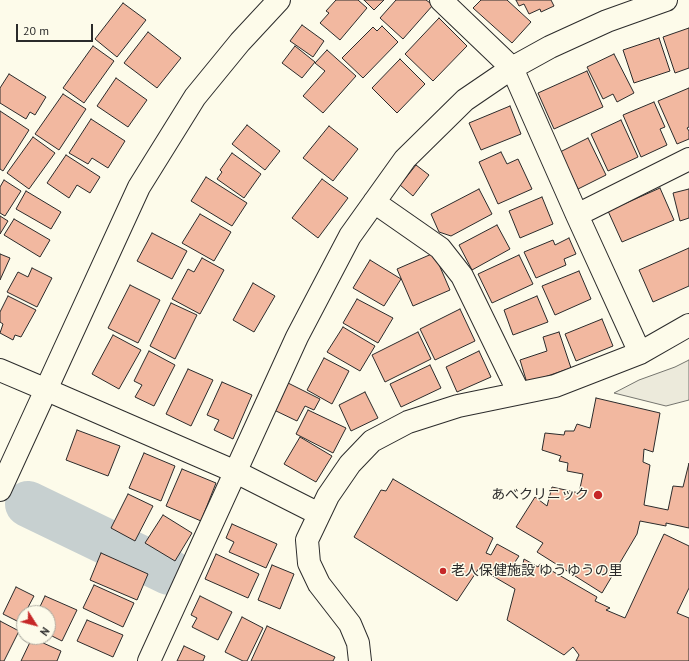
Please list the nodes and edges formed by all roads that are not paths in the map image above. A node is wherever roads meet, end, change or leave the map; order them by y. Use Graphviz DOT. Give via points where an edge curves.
graph roads {
  1 [pos="278,0"];
  2 [pos="441,0"];
  3 [pos="666,0"];
  4 [pos="512,68"];
  5 [pos="689,160"];
  6 [pos="374,202"];
  7 [pos="576,215"];
  8 [pos="689,325"];
  9 [pos="640,353"];
  10 [pos="0,370"];
  11 [pos="47,390"];
  12 [pos="519,394"];
  13 [pos="236,472"];
  14 [pos="0,490"];
  15 [pos="319,514"];
  16 [pos="150,661"];
  17 [pos="360,661"];
  1 -- 11 [label="street" via="195,96 139,187"];
  2 -- 4 [label="street"];
  3 -- 4 [label="street" via="607,21"];
  4 -- 6 [label="street" via="466,100 411,153"];
  4 -- 7 [label="street"];
  5 -- 7 [label="street"];
  6 -- 12 [label="street" via="440,248 462,276"];
  6 -- 13 [label="street" via="350,236 297,337"];
  7 -- 9 [label="street"];
  8 -- 9 [label="street"];
  9 -- 12 [label="street" via="555,386"];
  10 -- 11 [label="street"];
  11 -- 13 [label="street"];
  11 -- 14 [label="street"];
  12 -- 15 [label="street" via="458,406 408,422 372,441 350,464"];
  13 -- 15 [label="street"];
  13 -- 16 [label="street"];
  15 -- 17 [label="street" via="307,540 308,563 319,584 350,624 358,644"];
}
